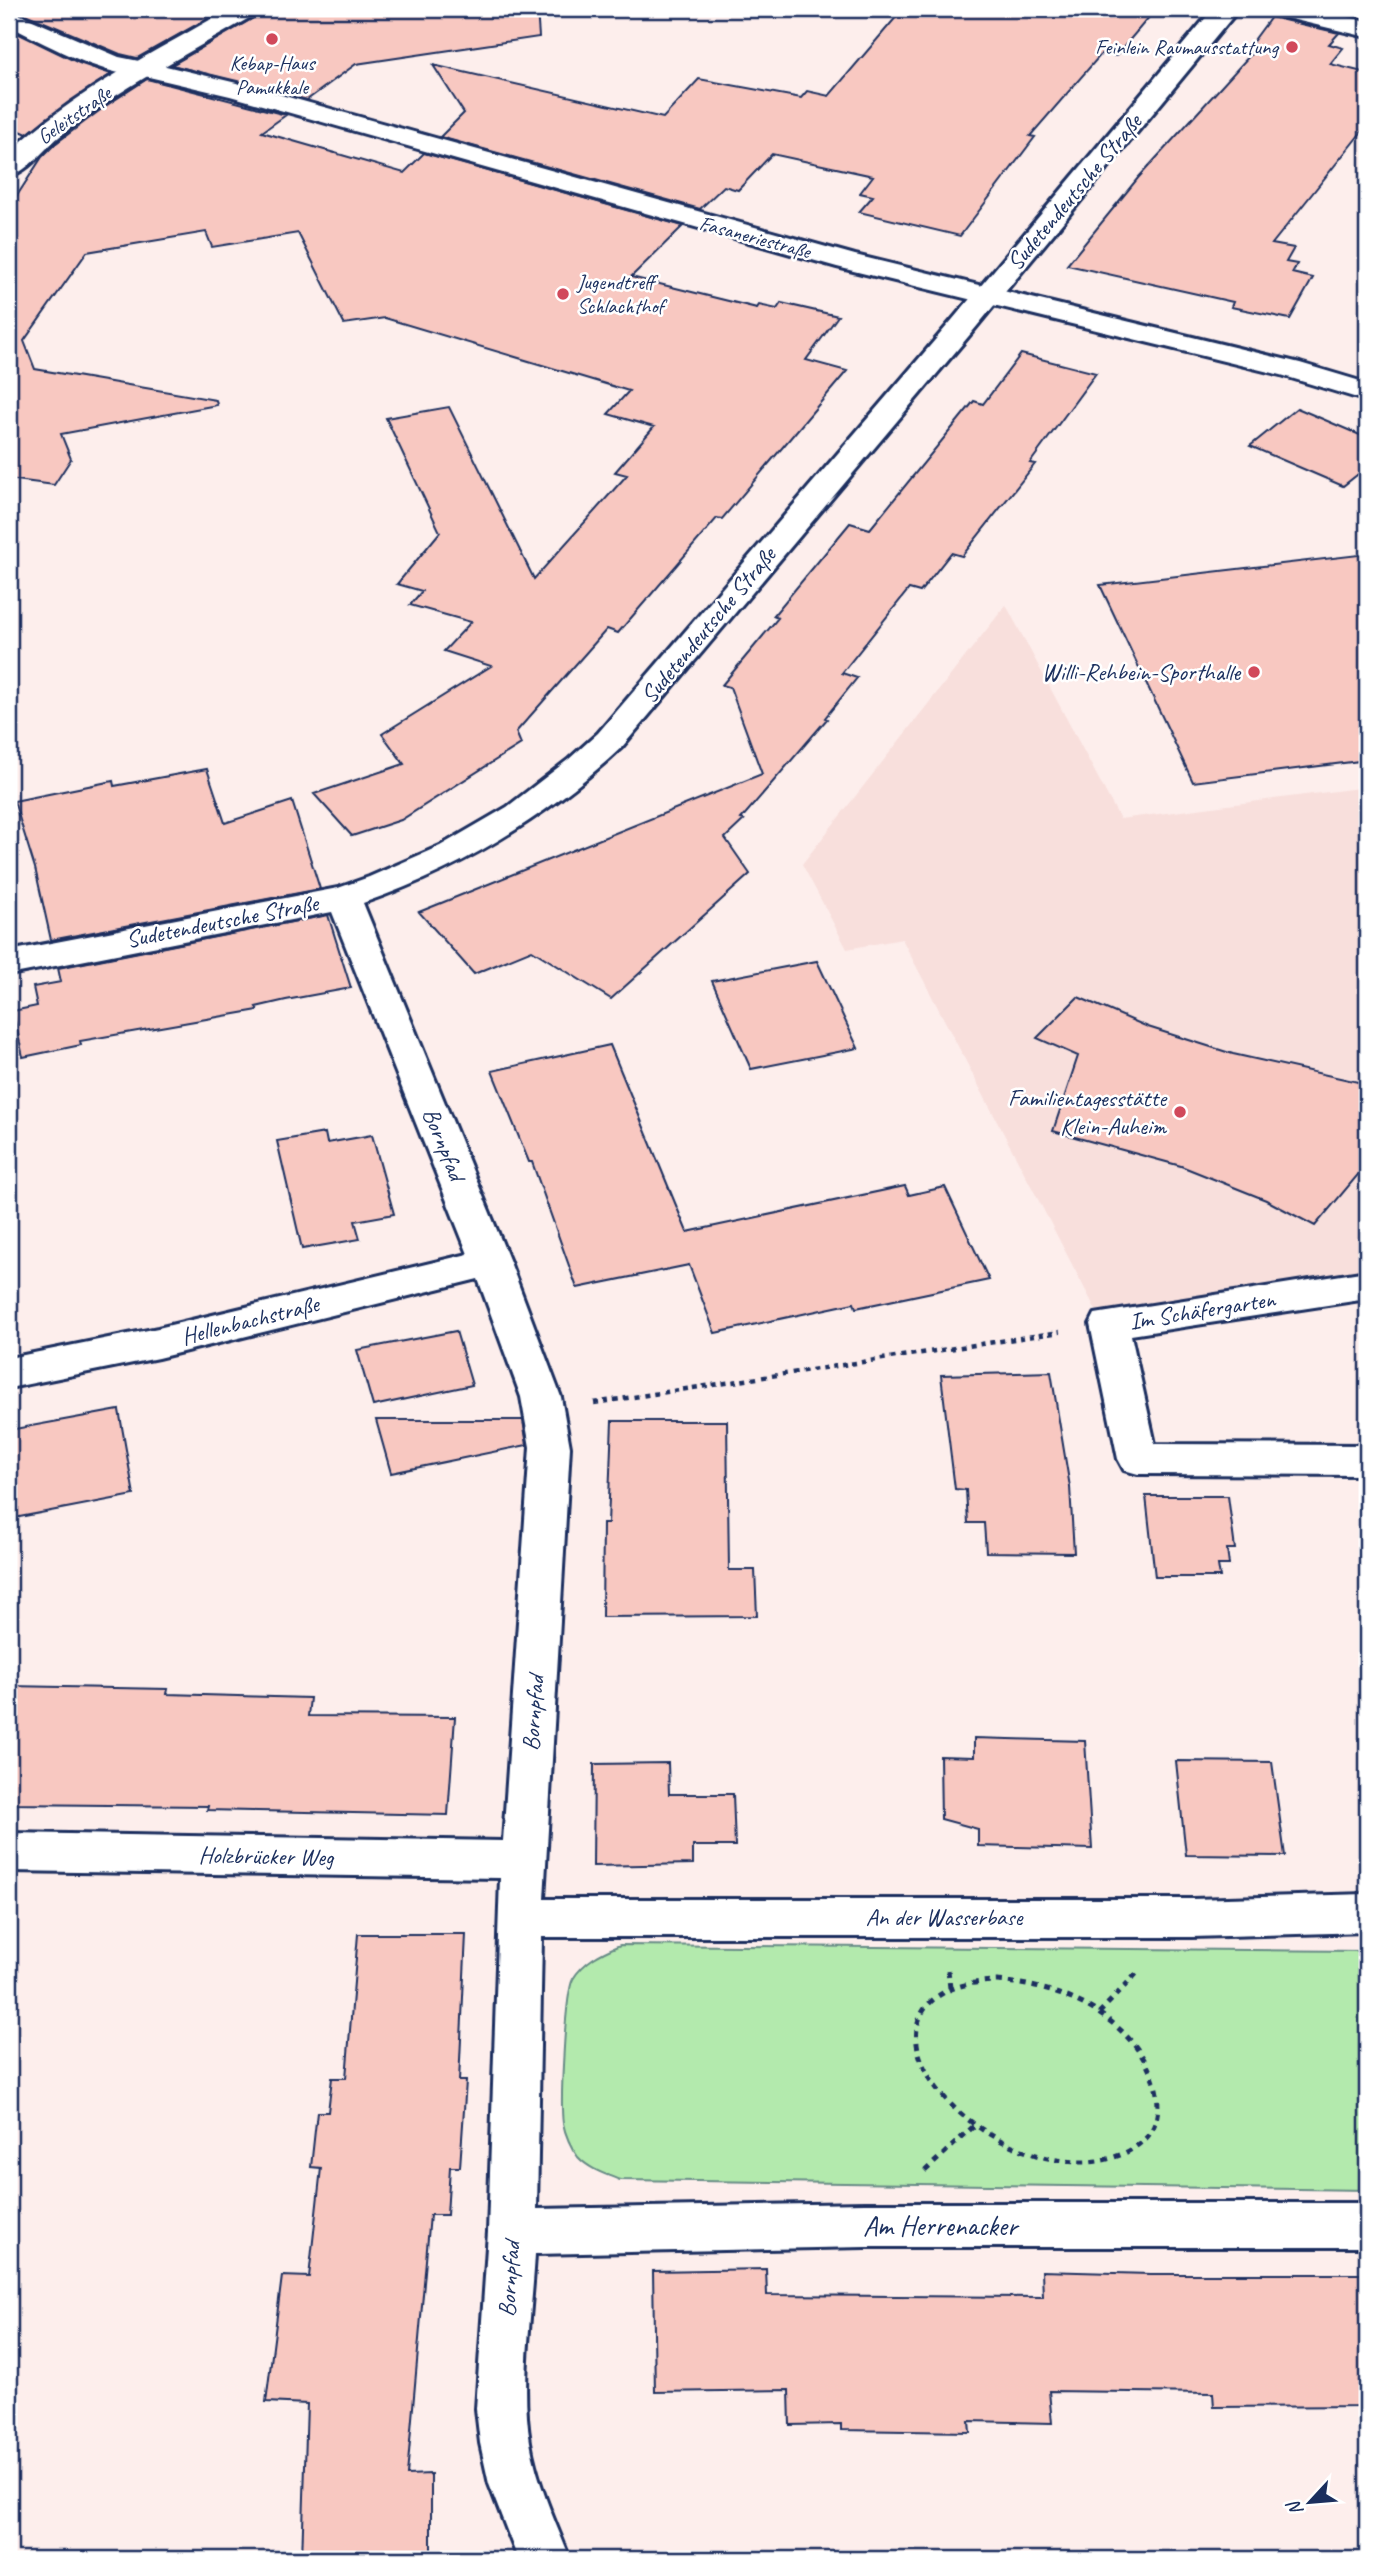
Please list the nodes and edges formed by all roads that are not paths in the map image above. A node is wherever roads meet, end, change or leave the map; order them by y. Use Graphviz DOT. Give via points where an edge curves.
graph roads {
  1 [pos="247,9"];
  2 [pos="1226,9"];
  3 [pos="1279,9"];
  4 [pos="9,18"];
  5 [pos="1367,29"];
  6 [pos="145,69"];
  7 [pos="9,168"];
  8 [pos="988,295"];
  9 [pos="1367,392"];
  10 [pos="344,898"];
  11 [pos="9,963"];
  12 [pos="491,1262"];
  13 [pos="1367,1285"];
  14 [pos="9,1373"];
  15 [pos="1367,1460"];
  16 [pos="9,1852"];
  17 [pos="524,1860"];
  18 [pos="1367,1913"];
  19 [pos="520,1918"];
  20 [pos="1367,2225"];
  21 [pos="512,2232"];
  22 [pos="544,2559"];
  1 -- 6 [label="street, Geleitstraße"];
  2 -- 8 [label="street, Sudetendeutsche Straße"];
  3 -- 5 [label="street"];
  4 -- 6 [label="street, Fasaneriestraße" via="112,63"];
  6 -- 7 [label="street, Geleitstraße" via="57,124"];
  6 -- 8 [label="street, Fasaneriestraße" via="236,90 772,241"];
  8 -- 9 [label="street, Fasaneriestraße"];
  8 -- 10 [label="street, Sudetendeutsche Straße" via="610,740 578,771 488,835 391,883"];
  10 -- 11 [label="street, Sudetendeutsche Straße"];
  10 -- 12 [label="street, Bornpfad"];
  12 -- 14 [label="street, Hellenbachstraße" via="158,1343"];
  12 -- 17 [label="street, Bornpfad" via="545,1410 550,1447"];
  13 -- 15 [label="street, Im Schäfergarten" via="1109,1324 1138,1459"];
  16 -- 17 [label="street, Holzbrücker Weg"];
  17 -- 19 [label="street, Bornpfad"];
  18 -- 19 [label="street, An der Wasserbase" via="1192,1918"];
  19 -- 21 [label="street, Bornpfad"];
  20 -- 21 [label="street, Am Herrenacker" via="879,2225"];
  21 -- 22 [label="street, Bornpfad" via="501,2409 515,2484"];
}
